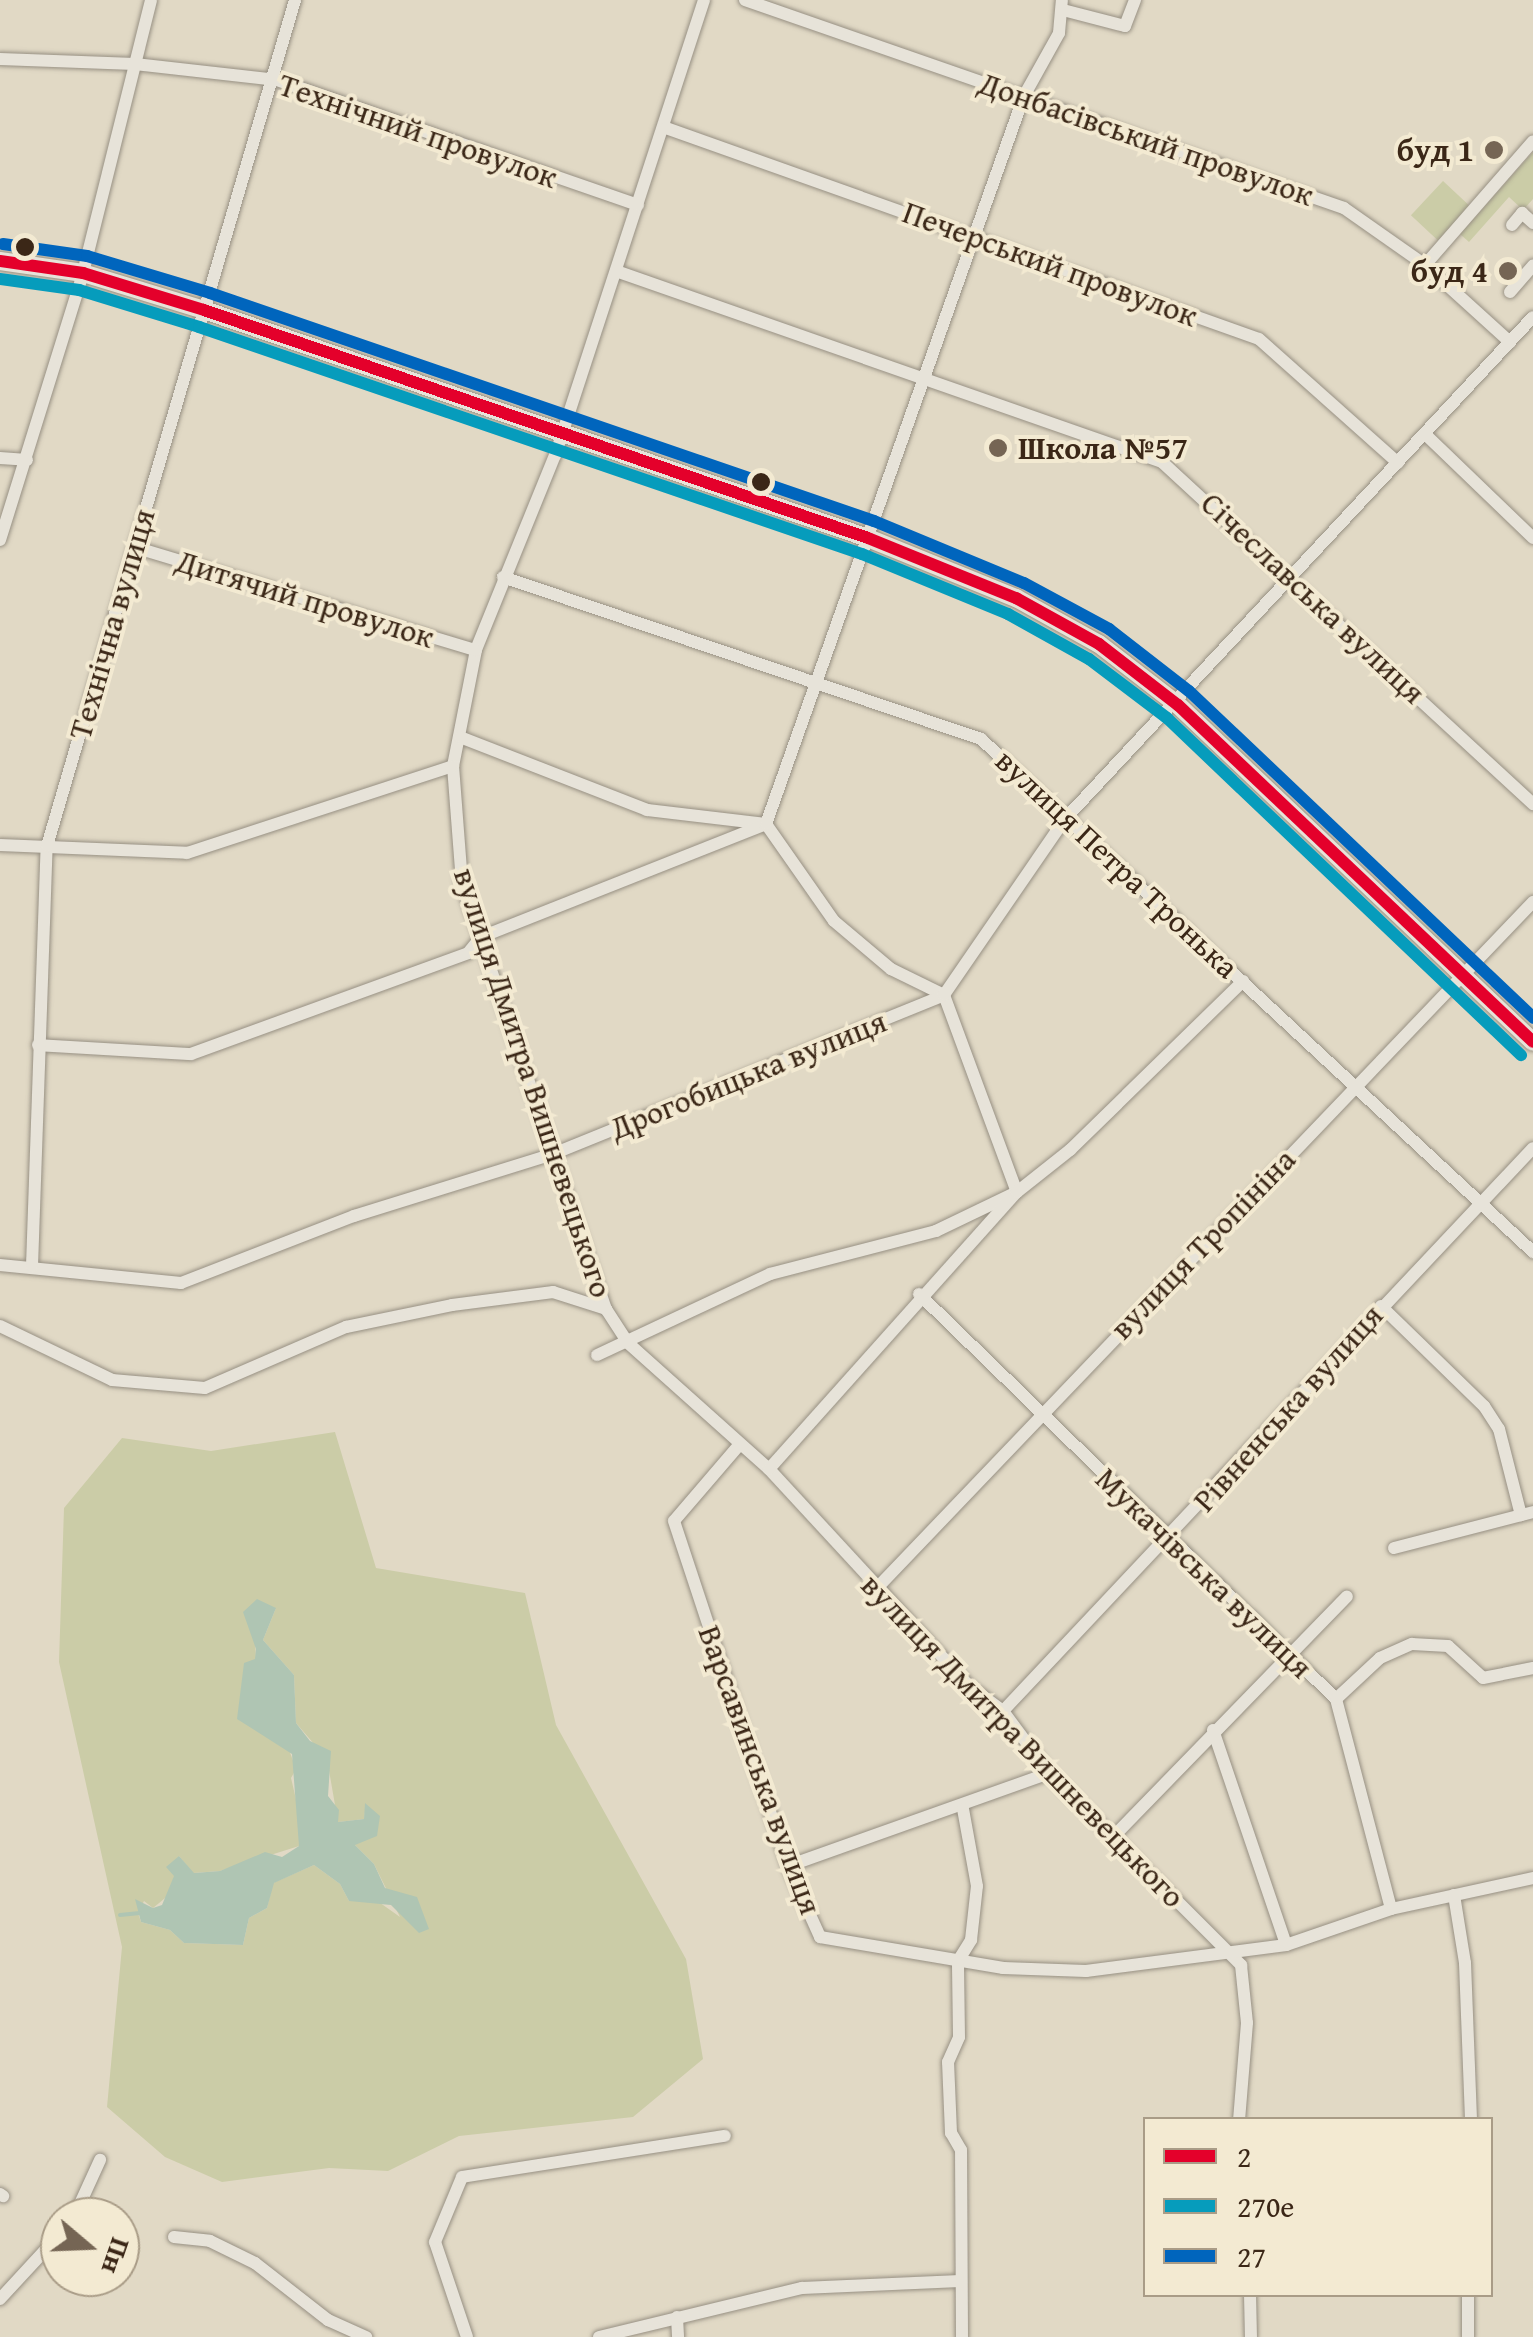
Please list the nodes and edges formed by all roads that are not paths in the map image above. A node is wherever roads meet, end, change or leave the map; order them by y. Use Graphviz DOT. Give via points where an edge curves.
graph roads {
  1 [pos="151,0"];
  2 [pos="295,0"];
  3 [pos="704,0"];
  4 [pos="746,0"];
  5 [pos="1135,0"];
  6 [pos="1063,5"];
  7 [pos="0,60"];
  8 [pos="135,64"];
  9 [pos="277,80"];
  10 [pos="1024,96"];
  11 [pos="666,128"];
  12 [pos="1533,142"];
  13 [pos="638,205"];
  14 [pos="1533,223"];
  15 [pos="1512,225"];
  16 [pos="973,236"];
  17 [pos="0,261"];
  18 [pos="1425,265"];
  19 [pos="1533,266"];
  20 [pos="616,271"];
  21 [pos="83,273"];
  22 [pos="1510,292"];
  23 [pos="204,310"];
  24 [pos="1533,317"];
  25 [pos="1515,337"];
  26 [pos="1533,342"];
  27 [pos="923,379"];
  28 [pos="561,432"];
  29 [pos="1425,434"];
  30 [pos="0,458"];
  31 [pos="27,460"];
  32 [pos="1398,463"];
  33 [pos="868,538"];
  34 [pos="1533,538"];
  35 [pos="0,540"];
  36 [pos="134,547"];
  37 [pos="1293,576"];
  38 [pos="503,577"];
  39 [pos="476,650"];
  40 [pos="812,685"];
  41 [pos="1178,705"];
  42 [pos="460,737"];
  43 [pos="453,766"];
  44 [pos="1533,804"];
  45 [pos="1066,819"];
  46 [pos="766,824"];
  47 [pos="0,845"];
  48 [pos="47,846"];
  49 [pos="1533,902"];
  50 [pos="481,937"];
  51 [pos="1463,974"];
  52 [pos="1244,982"];
  53 [pos="944,996"];
  54 [pos="1533,1042"];
  55 [pos="38,1046"];
  56 [pos="1354,1087"];
  57 [pos="1533,1148"];
  58 [pos="553,1154"];
  59 [pos="1017,1192"];
  60 [pos="1480,1201"];
  61 [pos="1533,1252"];
  62 [pos="0,1265"];
  63 [pos="32,1266"];
  64 [pos="919,1294"];
  65 [pos="1381,1306"];
  66 [pos="606,1309"];
  67 [pos="0,1326"];
  68 [pos="628,1344"];
  69 [pos="597,1356"];
  70 [pos="1042,1412"];
  71 [pos="740,1444"];
  72 [pos="769,1470"];
  73 [pos="1527,1514"];
  74 [pos="1167,1541"];
  75 [pos="1394,1548"];
  76 [pos="876,1589"];
  77 [pos="1347,1596"];
  78 [pos="1289,1659"];
  79 [pos="1533,1668"];
  80 [pos="1336,1699"];
  81 [pos="1003,1711"];
  82 [pos="1214,1730"];
  83 [pos="1049,1773"];
  84 [pos="962,1808"];
  85 [pos="1114,1836"];
  86 [pos="788,1866"];
  87 [pos="1533,1878"];
  88 [pos="1454,1895"];
  89 [pos="1391,1909"];
  90 [pos="1286,1946"];
  91 [pos="1229,1956"];
  92 [pos="958,1961"];
  93 [pos="1239,2117"];
  94 [pos="1471,2117"];
  95 [pos="725,2136"];
  96 [pos="100,2160"];
  97 [pos="83,2197"];
  98 [pos="174,2237"];
  99 [pos="40,2255"];
  100 [pos="960,2281"];
  101 [pos="1250,2297"];
  102 [pos="1468,2297"];
  103 [pos="0,2298"];
  104 [pos="677,2317"];
  105 [pos="366,2337"];
  106 [pos="467,2337"];
  107 [pos="599,2337"];
  108 [pos="678,2337"];
  109 [pos="962,2337"];
  110 [pos="1251,2337"];
  111 [pos="1468,2337"];
  1 -- 8 [label="street"];
  2 -- 9 [label="street, Технічна вулиця"];
  3 -- 11 [label="street, вулиця Дмитра Вишневецького"];
  4 -- 10 [label="street, Донбасівський провулок"];
  5 -- 6 [label="street" via="1125,26"];
  6 -- 10 [label="street" via="1049,59"];
  7 -- 8 [label="street, Технічний провулок"];
  8 -- 9 [label="street, Технічний провулок"];
  8 -- 21 [label="street"];
  9 -- 13 [label="street, Технічний провулок"];
  9 -- 23 [label="street, Технічна вулиця"];
  10 -- 16 [label="street"];
  10 -- 18 [label="street, Донбасівський провулок" via="1344,208"];
  11 -- 13 [label="street, вулиця Дмитра Вишневецького"];
  11 -- 16 [label="street, Печерський провулок"];
  12 -- 18 [label="street"];
  13 -- 20 [label="street, вулиця Дмитра Вишневецького"];
  14 -- 15 [label="street" via="1522,213"];
  16 -- 27 [label="street"];
  16 -- 32 [label="street, Печерський провулок" via="1258,339"];
  17 -- 21 [label="main road"];
  18 -- 25 [label="street, Донбасівський провулок"];
  19 -- 22 [label="street"];
  20 -- 27 [label="street, Січеславська вулиця"];
  20 -- 28 [label="street, вулиця Дмитра Вишневецького"];
  21 -- 23 [label="main road"];
  21 -- 31 [label="street"];
  23 -- 28 [label="main road"];
  23 -- 36 [label="street, Технічна вулиця"];
  24 -- 25 [label="street"];
  25 -- 26 [label="street, Донбасівський провулок"];
  25 -- 29 [label="street"];
  27 -- 33 [label="street"];
  27 -- 37 [label="street, Січеславська вулиця" via="1162,462"];
  28 -- 33 [label="main road"];
  28 -- 38 [label="street, вулиця Дмитра Вишневецького"];
  29 -- 32 [label="street"];
  29 -- 34 [label="street"];
  30 -- 31 [label="street"];
  31 -- 35 [label="street"];
  32 -- 37 [label="street"];
  33 -- 40 [label="street"];
  33 -- 41 [label="main road" via="1016,598 1098,644"];
  36 -- 39 [label="street, Дитячий провулок"];
  36 -- 48 [label="street, Технічна вулиця"];
  37 -- 41 [label="street"];
  37 -- 44 [label="street, Січеславська вулиця"];
  38 -- 39 [label="street, вулиця Дмитра Вишневецького"];
  38 -- 40 [label="street, вулиця Петра Тронька"];
  39 -- 42 [label="street, вулиця Дмитра Вишневецького"];
  40 -- 45 [label="street, вулиця Петра Тронька" via="981,739"];
  40 -- 46 [label="street"];
  41 -- 45 [label="street"];
  41 -- 51 [label="main road"];
  42 -- 43 [label="street, вулиця Дмитра Вишневецького"];
  42 -- 46 [label="street" via="647,810"];
  43 -- 48 [label="street" via="187,853"];
  43 -- 50 [label="street, вулиця Дмитра Вишневецького" via="460,868"];
  45 -- 52 [label="street, вулиця Петра Тронька"];
  45 -- 53 [label="street"];
  46 -- 50 [label="street"];
  46 -- 53 [label="street" via="834,921 892,970"];
  47 -- 48 [label="street"];
  48 -- 55 [label="street, Технічна вулиця"];
  49 -- 51 [label="street, вулиця Тропініна"];
  50 -- 55 [label="street" via="468,953 191,1054"];
  50 -- 58 [label="street, вулиця Дмитра Вишневецького"];
  51 -- 54 [label="main road"];
  51 -- 56 [label="street, вулиця Тропініна"];
  52 -- 56 [label="street, вулиця Петра Тронька"];
  52 -- 59 [label="street" via="1070,1150"];
  53 -- 58 [label="street, Дрогобицька вулиця"];
  53 -- 59 [label="street"];
  55 -- 63 [label="street, Технічна вулиця"];
  56 -- 60 [label="street, вулиця Петра Тронька"];
  56 -- 70 [label="street, вулиця Тропініна"];
  57 -- 60 [label="street, Рівненська вулиця"];
  58 -- 63 [label="street, Дрогобицька вулиця" via="354,1216 181,1283"];
  58 -- 66 [label="street, вулиця Дмитра Вишневецького"];
  59 -- 64 [label="street"];
  59 -- 68 [label="street" via="936,1231 770,1274"];
  60 -- 61 [label="street, вулиця Петра Тронька"];
  60 -- 65 [label="street, Рівненська вулиця"];
  62 -- 63 [label="street, Дрогобицька вулиця"];
  64 -- 70 [label="street, Мукачівська вулиця"];
  64 -- 72 [label="street"];
  65 -- 73 [label="street" via="1484,1406 1499,1429"];
  65 -- 74 [label="street, Рівненська вулиця"];
  66 -- 67 [label="street" via="553,1292 452,1305 346,1327 206,1388 112,1380"];
  66 -- 68 [label="street, вулиця Дмитра Вишневецького"];
  68 -- 69 [label="street"];
  68 -- 71 [label="street, вулиця Дмитра Вишневецького"];
  70 -- 74 [label="street, Мукачівська вулиця"];
  70 -- 76 [label="street, вулиця Тропініна"];
  71 -- 72 [label="street, вулиця Дмитра Вишневецького"];
  71 -- 86 [label="street, Варсавинська вулиця" via="674,1520"];
  72 -- 76 [label="street, вулиця Дмитра Вишневецького"];
  73 -- 75 [label="street"];
  74 -- 78 [label="street, Мукачівська вулиця"];
  74 -- 81 [label="street, Рівненська вулиця"];
  76 -- 81 [label="street, вулиця Дмитра Вишневецького"];
  77 -- 78 [label="street"];
  78 -- 80 [label="street, Мукачівська вулиця"];
  78 -- 82 [label="street"];
  79 -- 80 [label="street" via="1483,1678 1448,1646 1412,1644 1380,1658"];
  80 -- 89 [label="street, Мукачівська вулиця"];
  81 -- 83 [label="street, вулиця Дмитра Вишневецького"];
  82 -- 85 [label="street"];
  82 -- 90 [label="street"];
  83 -- 84 [label="street"];
  83 -- 85 [label="street, вулиця Дмитра Вишневецького"];
  84 -- 86 [label="street"];
  84 -- 92 [label="street" via="977,1886 971,1940"];
  85 -- 91 [label="street, вулиця Дмитра Вишневецького"];
  86 -- 92 [label="street, Варсавинська вулиця" via="820,1937"];
  87 -- 88 [label="street, Варсавинська вулиця"];
  88 -- 89 [label="street, Варсавинська вулиця"];
  88 -- 94 [label="street"];
  89 -- 90 [label="street, Варсавинська вулиця"];
  90 -- 91 [label="street, Варсавинська вулиця"];
  91 -- 92 [label="street, Варсавинська вулиця" via="1052,1973"];
  91 -- 93 [label="street" via="1245,1978"];
  92 -- 100 [label="street" via="959,2037 948,2062 952,2132 962,2150"];
  95 -- 106 [label="street" via="462,2177 435,2242"];
  96 -- 97 [label="street"];
  98 -- 105 [label="street" via="210,2240 255,2263 328,2320"];
  99 -- 103 [label="street"];
  100 -- 104 [label="street" via="802,2288"];
  100 -- 109 [label="street"];
  101 -- 110 [label="street"];
  102 -- 111 [label="street"];
  104 -- 107 [label="street"];
  104 -- 108 [label="street"];
}
